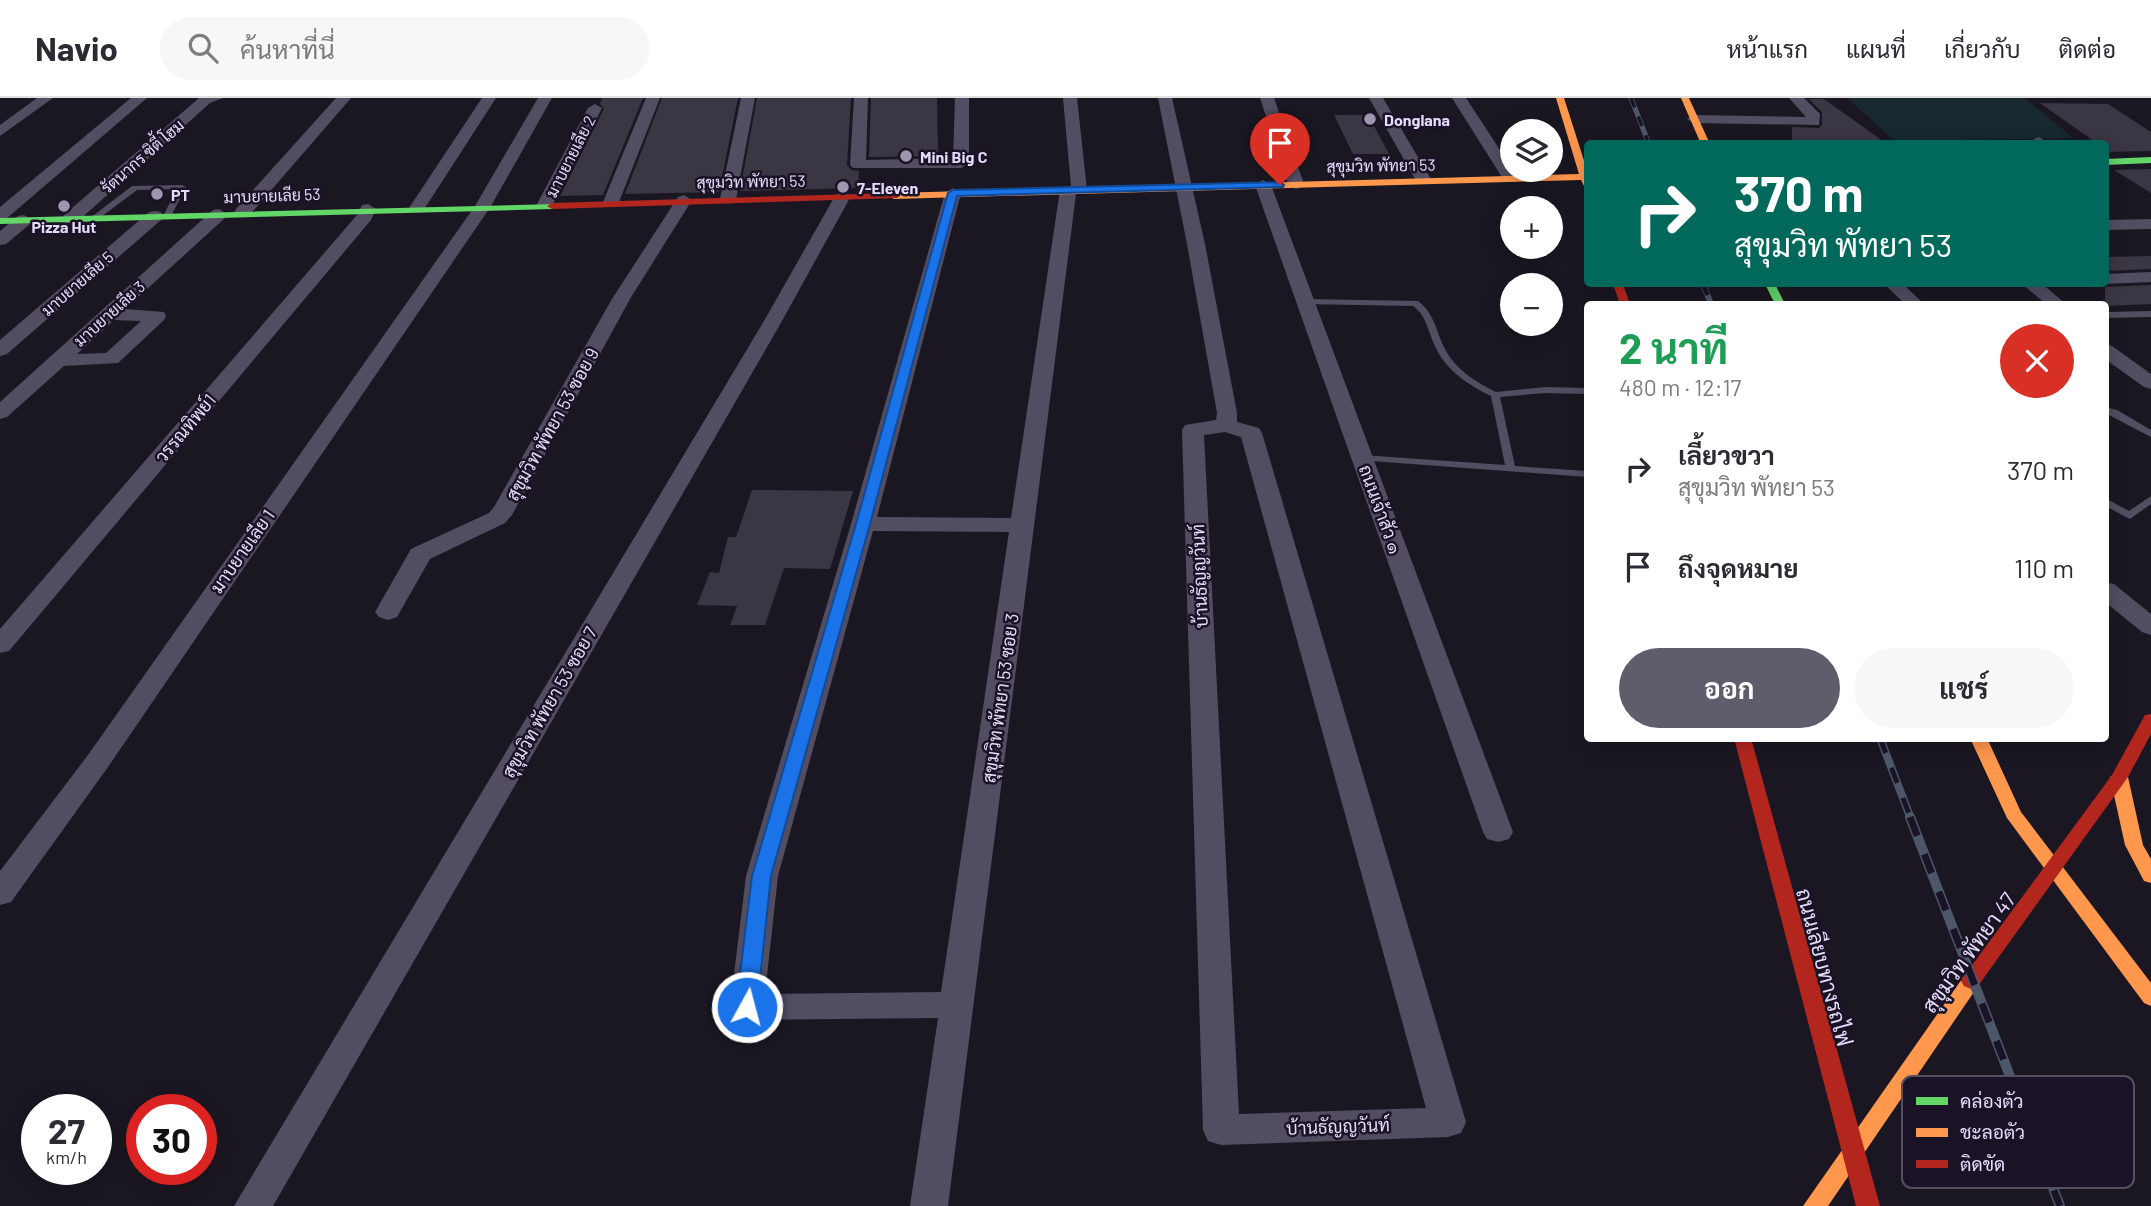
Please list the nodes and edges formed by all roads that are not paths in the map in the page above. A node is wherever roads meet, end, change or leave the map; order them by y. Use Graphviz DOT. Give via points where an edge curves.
graph roads {
  1 [pos="46,98"];
  2 [pos="140,98"];
  3 [pos="216,98"];
  4 [pos="344,98"];
  5 [pos="489,98"];
  6 [pos="545,98"];
  7 [pos="653,98"];
  8 [pos="748,98"];
  9 [pos="861,98"];
  10 [pos="962,98"];
  11 [pos="1070,98"];
  12 [pos="1165,98"];
  13 [pos="1267,98"];
  14 [pos="1376,98"];
  15 [pos="1459,98"];
  16 [pos="1560,98"];
  17 [pos="1685,98"];
  18 [pos="1796,98"];
  19 [pos="594,108"];
  20 [pos="1694,120"];
  21 [pos="0,132"];
  22 [pos="1704,140"];
  23 [pos="2151,160"];
  24 [pos="1500,162"];
  25 [pos="2109,162"];
  26 [pos="931,163"];
  27 [pos="884,165"];
  28 [pos="1584,170"];
  29 [pos="1500,179"];
  30 [pos="1563,179"];
  31 [pos="1584,179"];
  32 [pos="1424,181"];
  33 [pos="1296,184"];
  34 [pos="1263,185"];
  35 [pos="1183,187"];
  36 [pos="1073,190"];
  37 [pos="942,193"];
  38 [pos="881,195"];
  39 [pos="844,196"];
  40 [pos="728,199"];
  41 [pos="684,200"];
  42 [pos="611,202"];
  43 [pos="545,204"];
  44 [pos="483,206"];
  45 [pos="417,208"];
  46 [pos="368,209"];
  47 [pos="242,213"];
  48 [pos="219,214"];
  49 [pos="0,215"];
  50 [pos="161,216"];
  51 [pos="94,218"];
  52 [pos="70,219"];
  53 [pos="24,220"];
  54 [pos="0,221"];
  55 [pos="2151,224"];
  56 [pos="2109,225"];
  57 [pos="0,240"];
  58 [pos="2151,277"];
  59 [pos="2109,279"];
  60 [pos="1896,287"];
  61 [pos="2035,287"];
  62 [pos="1912,301"];
  63 [pos="2053,301"];
  64 [pos="1306,302"];
  65 [pos="109,314"];
  66 [pos="2151,314"];
  67 [pos="2109,315"];
  68 [pos="0,350"];
  69 [pos="2109,353"];
  70 [pos="58,360"];
  71 [pos="2151,383"];
  72 [pos="1584,391"];
  73 [pos="1495,395"];
  74 [pos="2109,411"];
  75 [pos="0,413"];
  76 [pos="1226,425"];
  77 [pos="2151,434"];
  78 [pos="1362,458"];
  79 [pos="1511,469"];
  80 [pos="1584,474"];
  81 [pos="2151,499"];
  82 [pos="2109,503"];
  83 [pos="863,524"];
  84 [pos="1024,525"];
  85 [pos="2109,592"];
  86 [pos="388,612"];
  87 [pos="2151,627"];
  88 [pos="0,645"];
  89 [pos="2151,719"];
  90 [pos="1743,742"];
  91 [pos="1980,742"];
  92 [pos="2119,777"];
  93 [pos="2151,814"];
  94 [pos="1498,832"];
  95 [pos="2055,867"];
  96 [pos="2151,876"];
  97 [pos="0,894"];
  98 [pos="2151,998"];
  99 [pos="957,1004"];
  100 [pos="1905,1076"];
  101 [pos="1902,1081"];
  102 [pos="1853,1152"];
  103 [pos="253,1206"];
  104 [pos="929,1206"];
  105 [pos="1815,1206"];
  106 [pos="1868,1206"];
  1 -- 21 [label="street"];
  2 -- 49 [label="street"];
  3 -- 52 [label="street, รัตนากร ซิตี้ โฮม" via="206,99"];
  4 -- 47 [label="street"];
  5 -- 45 [label="street"];
  6 -- 44 [label="street, มาบยายเลีย 1"];
  7 -- 42 [label="street"];
  8 -- 40 [label="street"];
  9 -- 27 [label="street" via="858,165"];
  10 -- 26 [label="street" via="961,163"];
  11 -- 36 [label="street"];
  12 -- 35 [label="street"];
  13 -- 33 [label="street"];
  14 -- 32 [label="street"];
  15 -- 24 [label="street"];
  16 -- 28 [label="street"];
  17 -- 20 [label="street"];
  18 -- 20 [label="street" via="1813,114 1814,122"];
  19 -- 43 [label="street, มาบยายเลีย 2"];
  20 -- 22 [label="street"];
  23 -- 25 [label="street"];
  26 -- 27 [label="street"];
  26 -- 37 [label="street"];
  27 -- 38 [label="street"];
  29 -- 32 [label="street, สุขุมวิท พัทยา 53"];
  30 -- 31 [label="street, สุขุมวิท พัทยา 53"];
  32 -- 33 [label="street, สุขุมวิท พัทยา 53"];
  33 -- 34 [label="street, สุขุมวิท พัทยา 53"];
  34 -- 35 [label="street, สุขุมวิท พัทยา 53"];
  34 -- 64 [label="street, ถนนเจ้าสัว ๑"];
  35 -- 36 [label="street, สุขุมวิท พัทยา 53"];
  35 -- 76 [label="street"];
  36 -- 37 [label="street, สุขุมวิท พัทยา 53"];
  36 -- 84 [label="street, สุขุมวิท พัทยา 53 ซอย 3"];
  37 -- 38 [label="street, สุขุมวิท พัทยา 53"];
  37 -- 83 [label="street"];
  38 -- 39 [label="street, สุขุมวิท พัทยา 53"];
  39 -- 40 [label="street, สุขุมวิท พัทยา 53"];
  39 -- 103 [label="street, สุขุมวิท พัทยา 53 ซอย 7"];
  40 -- 41 [label="street, สุขุมวิท พัทยา 53"];
  41 -- 42 [label="street, สุขุมวิท พัทยา 53"];
  41 -- 86 [label="street, สุขุมวิท พัทยา 53 ซอย 9" via="621,299 504,510 497,518 420,554"];
  42 -- 43 [label="street, สุขุมวิท พัทยา 53"];
  43 -- 44 [label="street, มาบยายเลีย 53"];
  44 -- 45 [label="street, มาบยายเลีย 53"];
  44 -- 97 [label="street, มาบยายเลีย 1" via="98,761"];
  45 -- 46 [label="street, มาบยายเลีย 53"];
  46 -- 47 [label="street, มาบยายเลีย 53"];
  46 -- 88 [label="street, วรรณทิพย์1"];
  47 -- 48 [label="street, มาบยายเลีย 53"];
  48 -- 50 [label="street, มาบยายเลีย 53"];
  48 -- 65 [label="street, มาบยายเลีย 3"];
  50 -- 51 [label="street, มาบยายเลีย 53"];
  50 -- 51 [label="lane" via="182,187 135,188"];
  50 -- 68 [label="street, มาบยายเลีย 5"];
  51 -- 52 [label="street, มาบยายเลีย 53"];
  52 -- 53 [label="street, มาบยายเลีย 53"];
  53 -- 54 [label="street, มาบยายเลีย 53"];
  53 -- 57 [label="street"];
  55 -- 56 [label="street"];
  58 -- 59 [label="street"];
  60 -- 62 [label="street"];
  61 -- 63 [label="street"];
  64 -- 73 [label="lane" via="1415,303 1424,309 1441,352 1463,378"];
  64 -- 78 [label="street, ถนนเจ้าสัว ๑"];
  65 -- 70 [label="street, มาบยายเลีย 3"];
  65 -- 70 [label="street" via="157,316 111,359"];
  66 -- 67 [label="lane"];
  69 -- 71 [label="street"];
  70 -- 75 [label="street, มาบยายเลีย 3"];
  72 -- 73 [label="lane"];
  73 -- 79 [label="lane"];
  74 -- 77 [label="lane"];
  76 -- 76 [label="street, บ้านธัญญวันท์" via="1193,430 1221,1130 1448,1122 1251,433"];
  78 -- 79 [label="lane"];
  78 -- 94 [label="street, ถนนเจ้าสัว ๑"];
  79 -- 80 [label="lane"];
  81 -- 82 [label="lane" via="2130,516"];
  83 -- 84 [label="street"];
  83 -- 99 [label="street" via="762,876 747,1007"];
  84 -- 99 [label="street, สุขุมวิท พัทยา 53 ซอย 3"];
  85 -- 87 [label="street"];
  89 -- 92 [label="street, สุขุมวิท พัทยา 47"];
  90 -- 102 [label="street, ถนนเลียบทางรถไฟ"];
  91 -- 95 [label="street" via="2013,814"];
  92 -- 93 [label="street"];
  92 -- 95 [label="street, สุขุมวิท พัทยา 47"];
  92 -- 96 [label="street" via="2134,845"];
  95 -- 98 [label="street"];
  95 -- 100 [label="street, สุขุมวิท พัทยา 47"];
  99 -- 104 [label="street, สุขุมวิท พัทยา 53 ซอย 3"];
  101 -- 102 [label="street, สุขุมวิท พัทยา 47"];
  102 -- 105 [label="street, สุขุมวิท พัทยา 47"];
  102 -- 106 [label="street, ถนนเลียบทางรถไฟ"];
}
